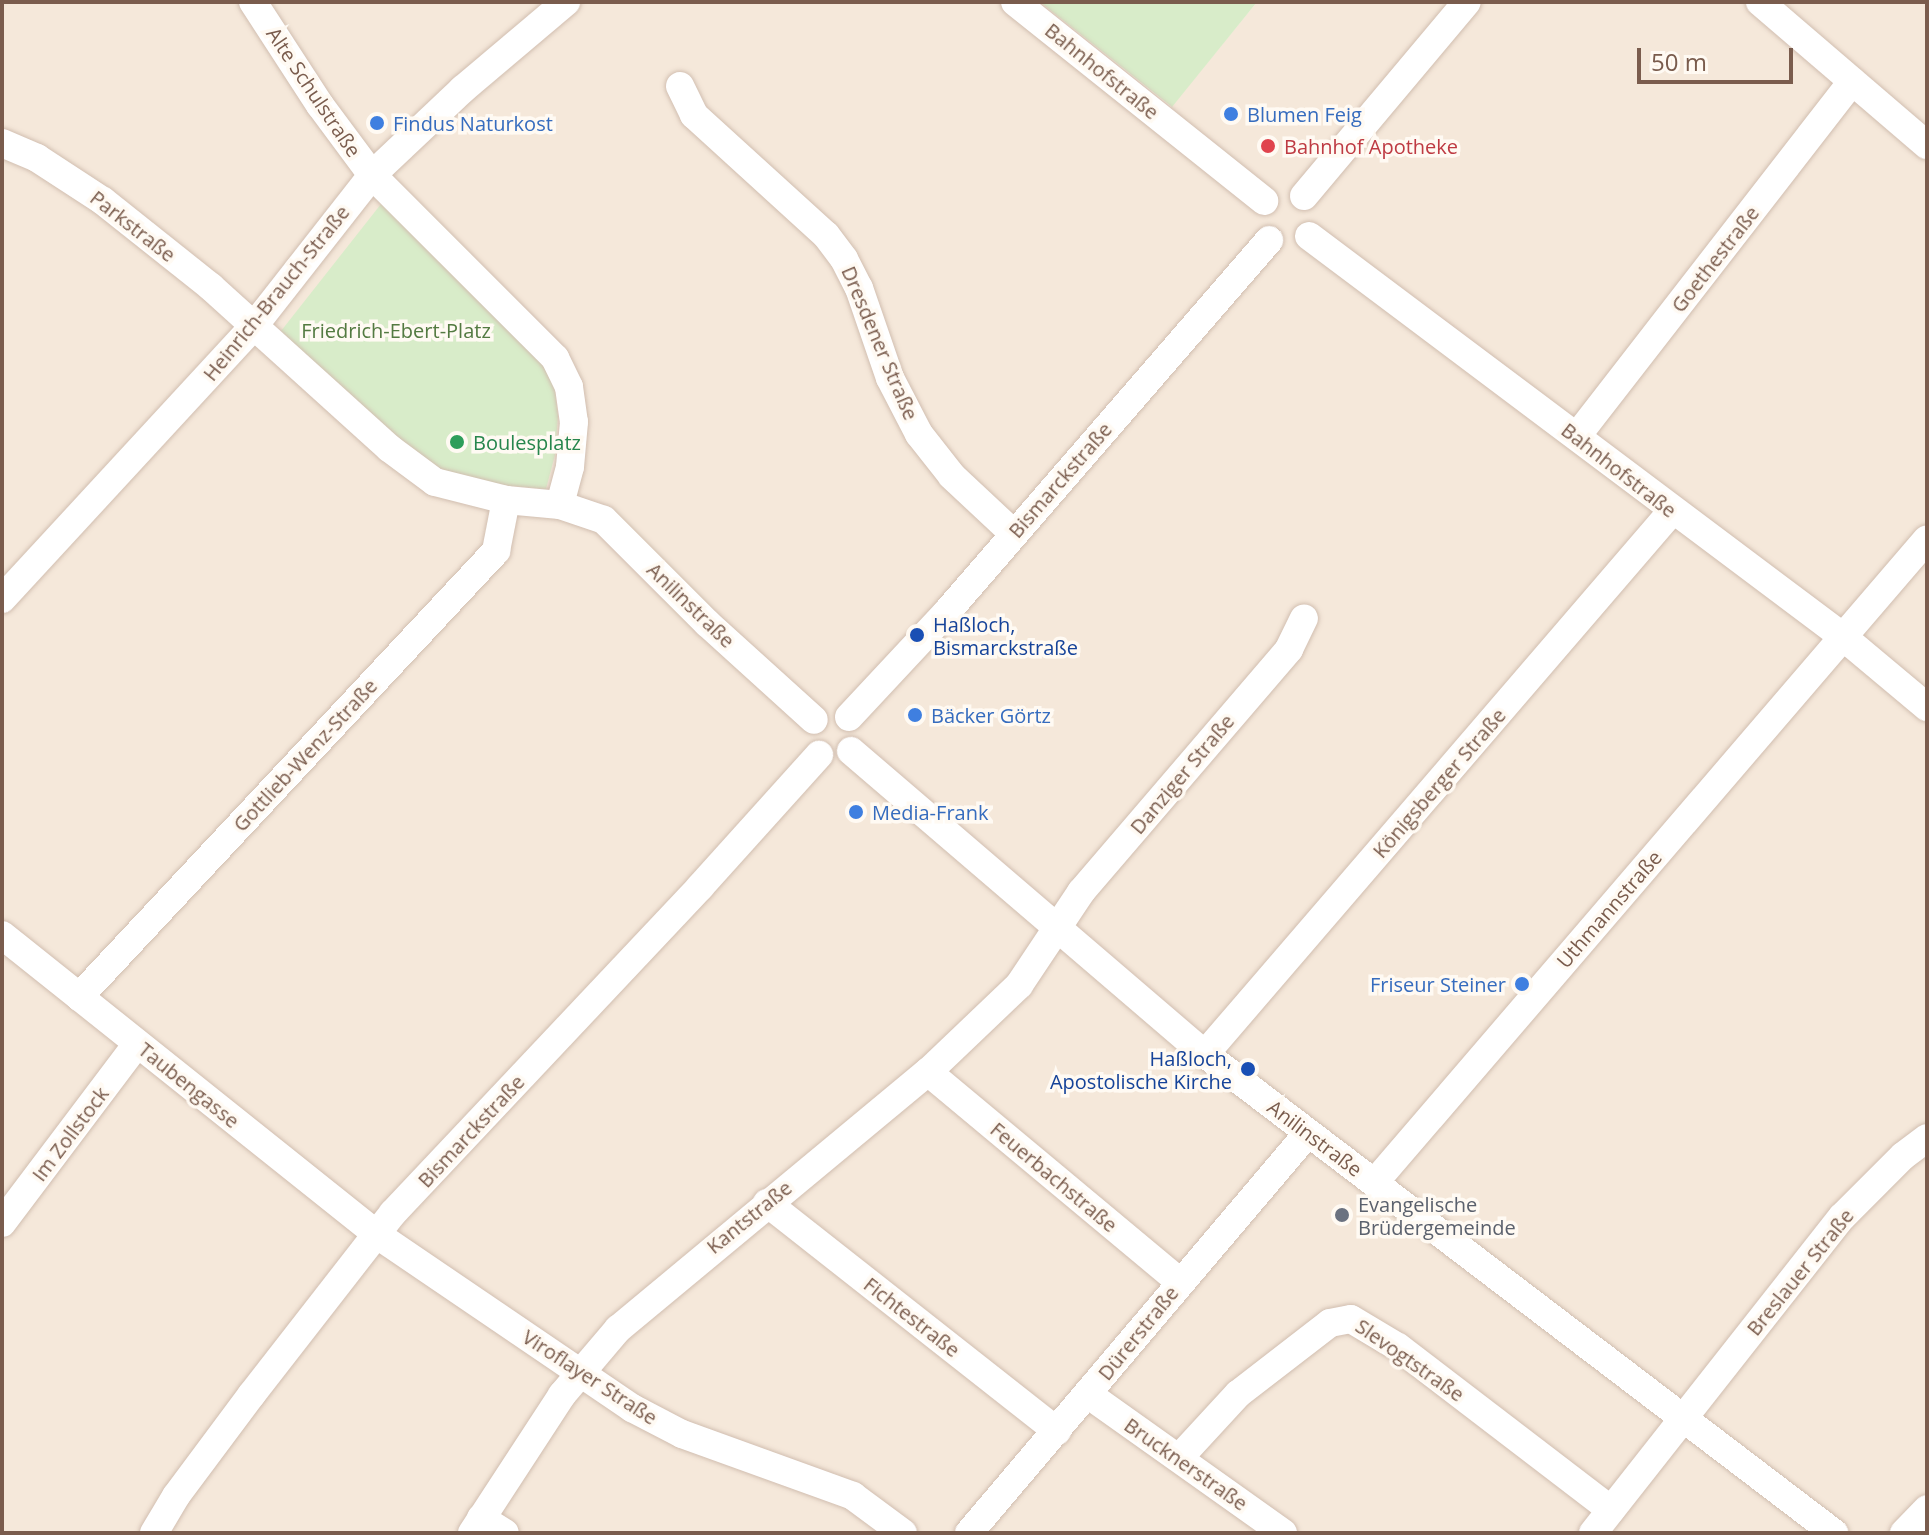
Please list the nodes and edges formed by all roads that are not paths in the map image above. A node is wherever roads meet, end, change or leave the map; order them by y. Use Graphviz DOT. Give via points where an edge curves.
graph roads {
  1 [pos="566,2"];
  2 [pos="1015,2"];
  3 [pos="1467,2"];
  4 [pos="1760,2"];
  5 [pos="258,4"];
  6 [pos="1852,81"];
  7 [pos="680,86"];
  8 [pos="2,143"];
  9 [pos="1927,145"];
  10 [pos="372,175"];
  11 [pos="1304,196"];
  12 [pos="1264,201"];
  13 [pos="1309,236"];
  14 [pos="1269,240"];
  15 [pos="253,327"];
  16 [pos="1577,436"];
  17 [pos="506,500"];
  18 [pos="560,505"];
  19 [pos="1672,511"];
  20 [pos="1013,533"];
  21 [pos="1927,539"];
  22 [pos="2,599"];
  23 [pos="1304,618"];
  24 [pos="1842,636"];
  25 [pos="1927,707"];
  26 [pos="849,717"];
  27 [pos="814,720"];
  28 [pos="851,751"];
  29 [pos="819,755"];
  30 [pos="1058,930"];
  31 [pos="2,935"];
  32 [pos="79,997"];
  33 [pos="137,1044"];
  34 [pos="1205,1054"];
  35 [pos="928,1072"];
  36 [pos="1308,1133"];
  37 [pos="1927,1138"];
  38 [pos="1375,1182"];
  39 [pos="767,1203"];
  40 [pos="2,1223"];
  41 [pos="376,1234"];
  42 [pos="1180,1282"];
  43 [pos="579,1372"];
  44 [pos="1089,1395"];
  45 [pos="1685,1417"];
  46 [pos="1057,1431"];
  47 [pos="1179,1458"];
  48 [pos="1927,1509"];
  49 [pos="1611,1510"];
  50 [pos="476,1525"];
  51 [pos="154,1533"];
  52 [pos="505,1533"];
  53 [pos="903,1533"];
  54 [pos="969,1533"];
  55 [pos="1283,1533"];
  56 [pos="1593,1533"];
  57 [pos="1834,1533"];
  58 [pos="1904,1533"];
  1 -- 10 [label="street, Heinrich-Brauch-Straße"];
  2 -- 12 [label="street, Bahnhofstraße"];
  3 -- 11 [label="street"];
  4 -- 6 [label="street"];
  5 -- 10 [label="street, Alte Schulstraße" via="320,105"];
  6 -- 9 [label="street"];
  6 -- 16 [label="street, Goethestraße"];
  7 -- 20 [label="street, Dresdener Straße" via="701,122 826,235 844,259 890,378 919,434 952,476"];
  8 -- 15 [label="street, Parkstraße" via="37,158 103,201"];
  10 -- 15 [label="street, Heinrich-Brauch-Straße"];
  10 -- 18 [label="street" via="555,358 569,387 574,422"];
  11 -- 12 [label="street" via="1279,191"];
  11 -- 13 [label="street" via="1314,211"];
  12 -- 14 [label="street" via="1258,217"];
  13 -- 14 [label="street" via="1285,247"];
  13 -- 16 [label="street, Bahnhofstraße"];
  14 -- 20 [label="street, Bismarckstraße"];
  15 -- 17 [label="street" via="435,482"];
  15 -- 22 [label="street, Heinrich-Brauch-Straße"];
  16 -- 19 [label="street, Bahnhofstraße"];
  17 -- 18 [label="street"];
  17 -- 32 [label="street, Gottlieb-Wenz-Straße" via="496,551"];
  18 -- 27 [label="street, Anilinstraße" via="604,520"];
  19 -- 24 [label="street, Bahnhofstraße"];
  19 -- 34 [label="street, Königsberger Straße"];
  20 -- 26 [label="street, Bismarckstraße"];
  21 -- 24 [label="street, Uthmannstraße"];
  23 -- 30 [label="street, Danziger Straße" via="1289,649 1081,892"];
  24 -- 25 [label="street, Bahnhofstraße"];
  24 -- 38 [label="street, Uthmannstraße"];
  26 -- 27 [label="street" via="827,712"];
  26 -- 28 [label="street" via="856,730"];
  27 -- 29 [label="street" via="810,742"];
  28 -- 29 [label="street" via="839,758"];
  28 -- 30 [label="street, Anilinstraße"];
  29 -- 41 [label="street, Bismarckstraße"];
  30 -- 34 [label="street, Anilinstraße"];
  30 -- 35 [label="street, Kantstraße" via="1019,985"];
  31 -- 32 [label="street, Taubengasse"];
  32 -- 33 [label="street, Taubengasse"];
  33 -- 40 [label="street, Im Zollstock"];
  33 -- 41 [label="street, Taubengasse"];
  34 -- 36 [label="street, Anilinstraße"];
  35 -- 39 [label="street, Kantstraße"];
  35 -- 42 [label="street, Feuerbachstraße"];
  36 -- 38 [label="street, Anilinstraße"];
  36 -- 42 [label="street, Dürerstraße"];
  37 -- 45 [label="street, Breslauer Straße" via="1842,1217"];
  38 -- 45 [label="street, Anilinstraße"];
  39 -- 43 [label="street, Kantstraße" via="618,1329"];
  39 -- 46 [label="street, Fichtestraße"];
  41 -- 43 [label="street, Viroflayer Straße"];
  41 -- 51 [label="street, Bismarckstraße"];
  42 -- 44 [label="street, Dürerstraße"];
  43 -- 50 [label="street, Kantstraße"];
  43 -- 53 [label="street, Viroflayer Straße" via="682,1434 853,1496"];
  44 -- 46 [label="street, Dürerstraße"];
  44 -- 47 [label="street, Brucknerstraße"];
  45 -- 49 [label="street, Breslauer Straße"];
  45 -- 57 [label="street, Anilinstraße"];
  46 -- 54 [label="street, Dürerstraße"];
  47 -- 49 [label="street, Slevogtstraße" via="1250,1384 1330,1323 1351,1319 1398,1347"];
  47 -- 55 [label="street, Brucknerstraße"];
  48 -- 58 [label="street"];
  49 -- 56 [label="street, Breslauer Straße"];
  50 -- 52 [label="street"];
}
